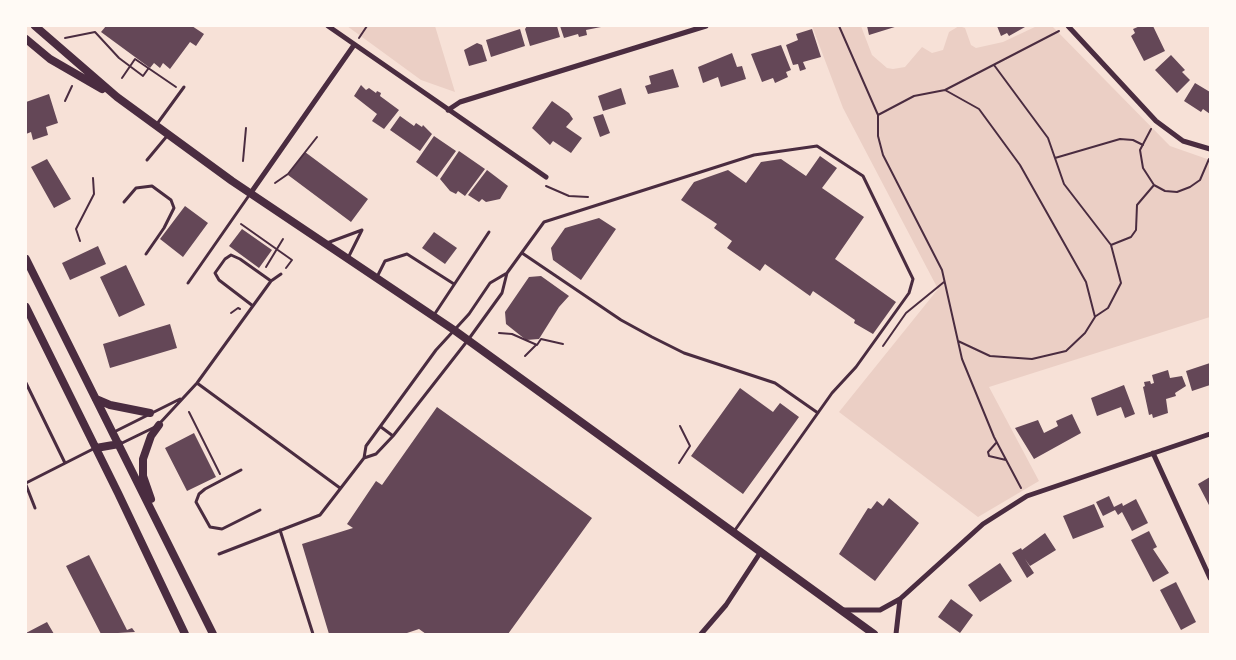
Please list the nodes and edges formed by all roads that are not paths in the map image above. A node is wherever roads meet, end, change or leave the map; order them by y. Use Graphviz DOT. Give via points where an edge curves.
graph roads {
  1 [pos="35,26"];
  2 [pos="328,26"];
  3 [pos="706,26"];
  4 [pos="1068,26"];
  5 [pos="26,39"];
  6 [pos="354,45"];
  7 [pos="182,89"];
  8 [pos="117,97"];
  9 [pos="448,110"];
  10 [pos="156,125"];
  11 [pos="168,135"];
  12 [pos="1210,151"];
  13 [pos="147,160"];
  14 [pos="546,177"];
  15 [pos="250,194"];
  16 [pos="124,202"];
  17 [pos="489,232"];
  18 [pos="324,243"];
  19 [pos="146,254"];
  20 [pos="522,254"];
  21 [pos="348,259"];
  22 [pos="27,265"];
  23 [pos="507,273"];
  24 [pos="281,274"];
  25 [pos="376,278"];
  26 [pos="271,281"];
  27 [pos="188,283"];
  28 [pos="454,284"];
  29 [pos="253,306"];
  30 [pos="26,308"];
  31 [pos="433,316"];
  32 [pos="454,330"];
  33 [pos="468,340"];
  34 [pos="26,383"];
  35 [pos="197,383"];
  36 [pos="182,398"];
  37 [pos="96,399"];
  38 [pos="150,413"];
  39 [pos="818,413"];
  40 [pos="159,425"];
  41 [pos="381,427"];
  42 [pos="113,433"];
  43 [pos="1210,434"];
  44 [pos="393,436"];
  45 [pos="119,444"];
  46 [pos="96,448"];
  47 [pos="1153,453"];
  48 [pos="364,458"];
  49 [pos="65,463"];
  50 [pos="242,470"];
  51 [pos="26,484"];
  52 [pos="341,488"];
  53 [pos="35,508"];
  54 [pos="260,510"];
  55 [pos="158,522"];
  56 [pos="280,530"];
  57 [pos="733,534"];
  58 [pos="760,553"];
  59 [pos="219,554"];
  60 [pos="1210,578"];
  61 [pos="900,599"];
  62 [pos="840,610"];
  63 [pos="185,634"];
  64 [pos="213,634"];
  65 [pos="313,634"];
  66 [pos="701,634"];
  67 [pos="874,634"];
  68 [pos="896,634"];
  1 -- 8 [label="main road"];
  2 -- 6 [label="street"];
  3 -- 9 [label="street" via="460,102"];
  4 -- 12 [label="street" via="1156,122 1183,141"];
  5 -- 8 [label="main road" via="50,59"];
  6 -- 9 [label="street"];
  6 -- 15 [label="street"];
  7 -- 10 [label="lane"];
  8 -- 10 [label="main road"];
  9 -- 14 [label="street"];
  10 -- 11 [label="main road"];
  11 -- 13 [label="lane"];
  11 -- 15 [label="main road"];
  15 -- 18 [label="main road"];
  15 -- 27 [label="lane"];
  16 -- 19 [label="lane" via="136,188 152,186 171,200 174,208"];
  17 -- 28 [label="lane"];
  18 -- 21 [label="main road"];
  18 -- 21 [label="lane" via="362,230"];
  20 -- 23 [label="lane"];
  20 -- 39 [label="lane" via="652,337 684,353 775,383"];
  20 -- 39 [label="lane" via="544,222 754,155 817,146 863,176 913,279 909,293"];
  21 -- 25 [label="main road"];
  22 -- 37 [label="main road"];
  23 -- 32 [label="lane" via="490,283"];
  23 -- 33 [label="lane" via="502,293"];
  24 -- 26 [label="lane"];
  25 -- 28 [label="lane" via="385,261 408,254"];
  25 -- 31 [label="main road"];
  26 -- 29 [label="lane"];
  26 -- 29 [label="lane" via="231,255 225,259 215,273 219,280"];
  28 -- 31 [label="lane"];
  29 -- 35 [label="lane"];
  30 -- 46 [label="main road"];
  31 -- 32 [label="main road"];
  32 -- 33 [label="main road"];
  32 -- 41 [label="lane"];
  33 -- 44 [label="lane"];
  33 -- 57 [label="main road"];
  34 -- 49 [label="lane"];
  35 -- 36 [label="lane"];
  35 -- 52 [label="lane"];
  36 -- 38 [label="lane"];
  36 -- 40 [label="lane"];
  37 -- 38 [label="main road"];
  37 -- 42 [label="main road"];
  38 -- 42 [label="lane"];
  39 -- 57 [label="lane"];
  40 -- 45 [label="lane"];
  40 -- 55 [label="main road" via="143,459 143,476"];
  41 -- 44 [label="lane"];
  41 -- 48 [label="lane" via="366,446"];
  42 -- 45 [label="main road"];
  42 -- 46 [label="main road"];
  43 -- 47 [label="street"];
  44 -- 48 [label="lane" via="376,454"];
  45 -- 46 [label="main road"];
  45 -- 55 [label="main road"];
  46 -- 49 [label="lane"];
  46 -- 63 [label="main road"];
  47 -- 60 [label="street"];
  47 -- 61 [label="street" via="1025,497 983,524"];
  48 -- 52 [label="lane"];
  49 -- 51 [label="lane"];
  50 -- 54 [label="lane" via="199,494 196,502 210,527 222,529"];
  51 -- 53 [label="lane"];
  52 -- 56 [label="lane" via="320,515"];
  55 -- 64 [label="main road"];
  56 -- 59 [label="lane"];
  56 -- 65 [label="lane"];
  57 -- 58 [label="main road"];
  58 -- 62 [label="main road"];
  58 -- 66 [label="street" via="726,605"];
  61 -- 62 [label="street" via="880,610"];
  61 -- 68 [label="street"];
  62 -- 67 [label="main road"];
}
